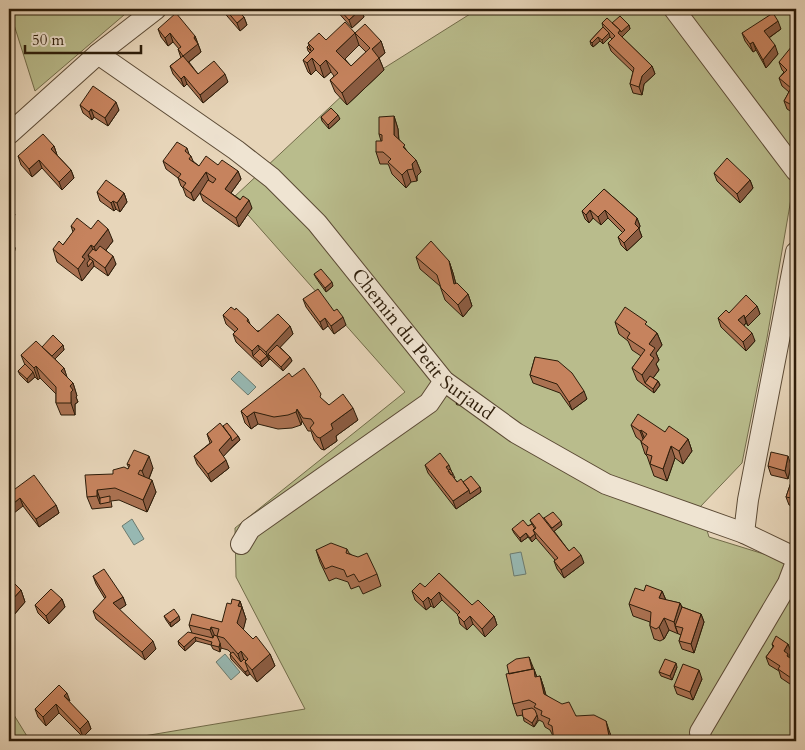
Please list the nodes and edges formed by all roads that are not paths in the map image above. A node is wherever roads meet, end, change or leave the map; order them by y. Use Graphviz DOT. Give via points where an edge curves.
graph roads {
  1 [pos="156,9"];
  2 [pos="674,9"];
  3 [pos="98,54"];
  4 [pos="9,134"];
  5 [pos="796,168"];
  6 [pos="796,252"];
  7 [pos="444,381"];
  8 [pos="744,534"];
  9 [pos="241,544"];
  10 [pos="796,560"];
  11 [pos="701,741"];
  1 -- 3 [label="street"];
  2 -- 5 [label="street"];
  3 -- 4 [label="street"];
  3 -- 7 [label="street, Chemin du Petit Surjaud" via="236,150 279,184 317,223"];
  6 -- 8 [label="street"];
  7 -- 8 [label="street, Chemin du Petit Surjaud" via="516,434 606,484"];
  7 -- 9 [label="street" via="429,404 250,529"];
  8 -- 10 [label="street, Chemin du Petit Surjaud"];
  10 -- 11 [label="street" via="788,583 700,732"];
}
